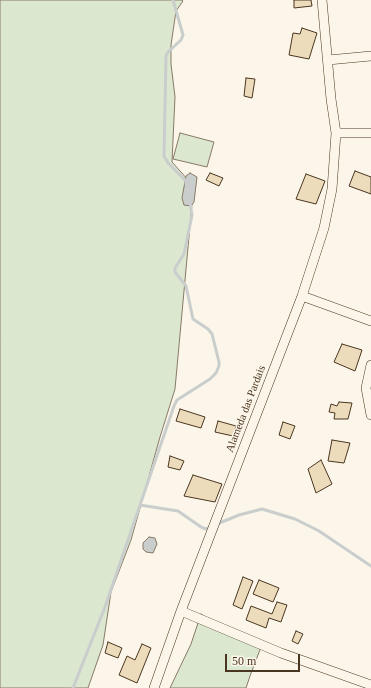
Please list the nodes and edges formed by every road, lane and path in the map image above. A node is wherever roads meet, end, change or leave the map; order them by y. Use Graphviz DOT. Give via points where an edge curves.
graph roads {
  1 [pos="322,0"];
  2 [pos="371,56"];
  3 [pos="328,60"];
  4 [pos="336,132"];
  5 [pos="371,133"];
  6 [pos="302,296"];
  7 [pos="371,321"];
  8 [pos="371,365"];
  9 [pos="371,415"];
  10 [pos="181,611"];
  11 [pos="371,685"];
  12 [pos="154,688"];
  1 -- 3 [label="street, Alameda das Pardais"];
  2 -- 3 [label="street"];
  3 -- 4 [label="street, Alameda das Pardais"];
  4 -- 5 [label="street"];
  4 -- 6 [label="street, Alameda das Pardais" via="332,189 324,228"];
  6 -- 7 [label="street"];
  6 -- 10 [label="street, Alameda das Pardais"];
  8 -- 9 [label="street" via="366,388"];
  10 -- 11 [label="street"];
  10 -- 12 [label="street, Alameda das Pardais"];
}
